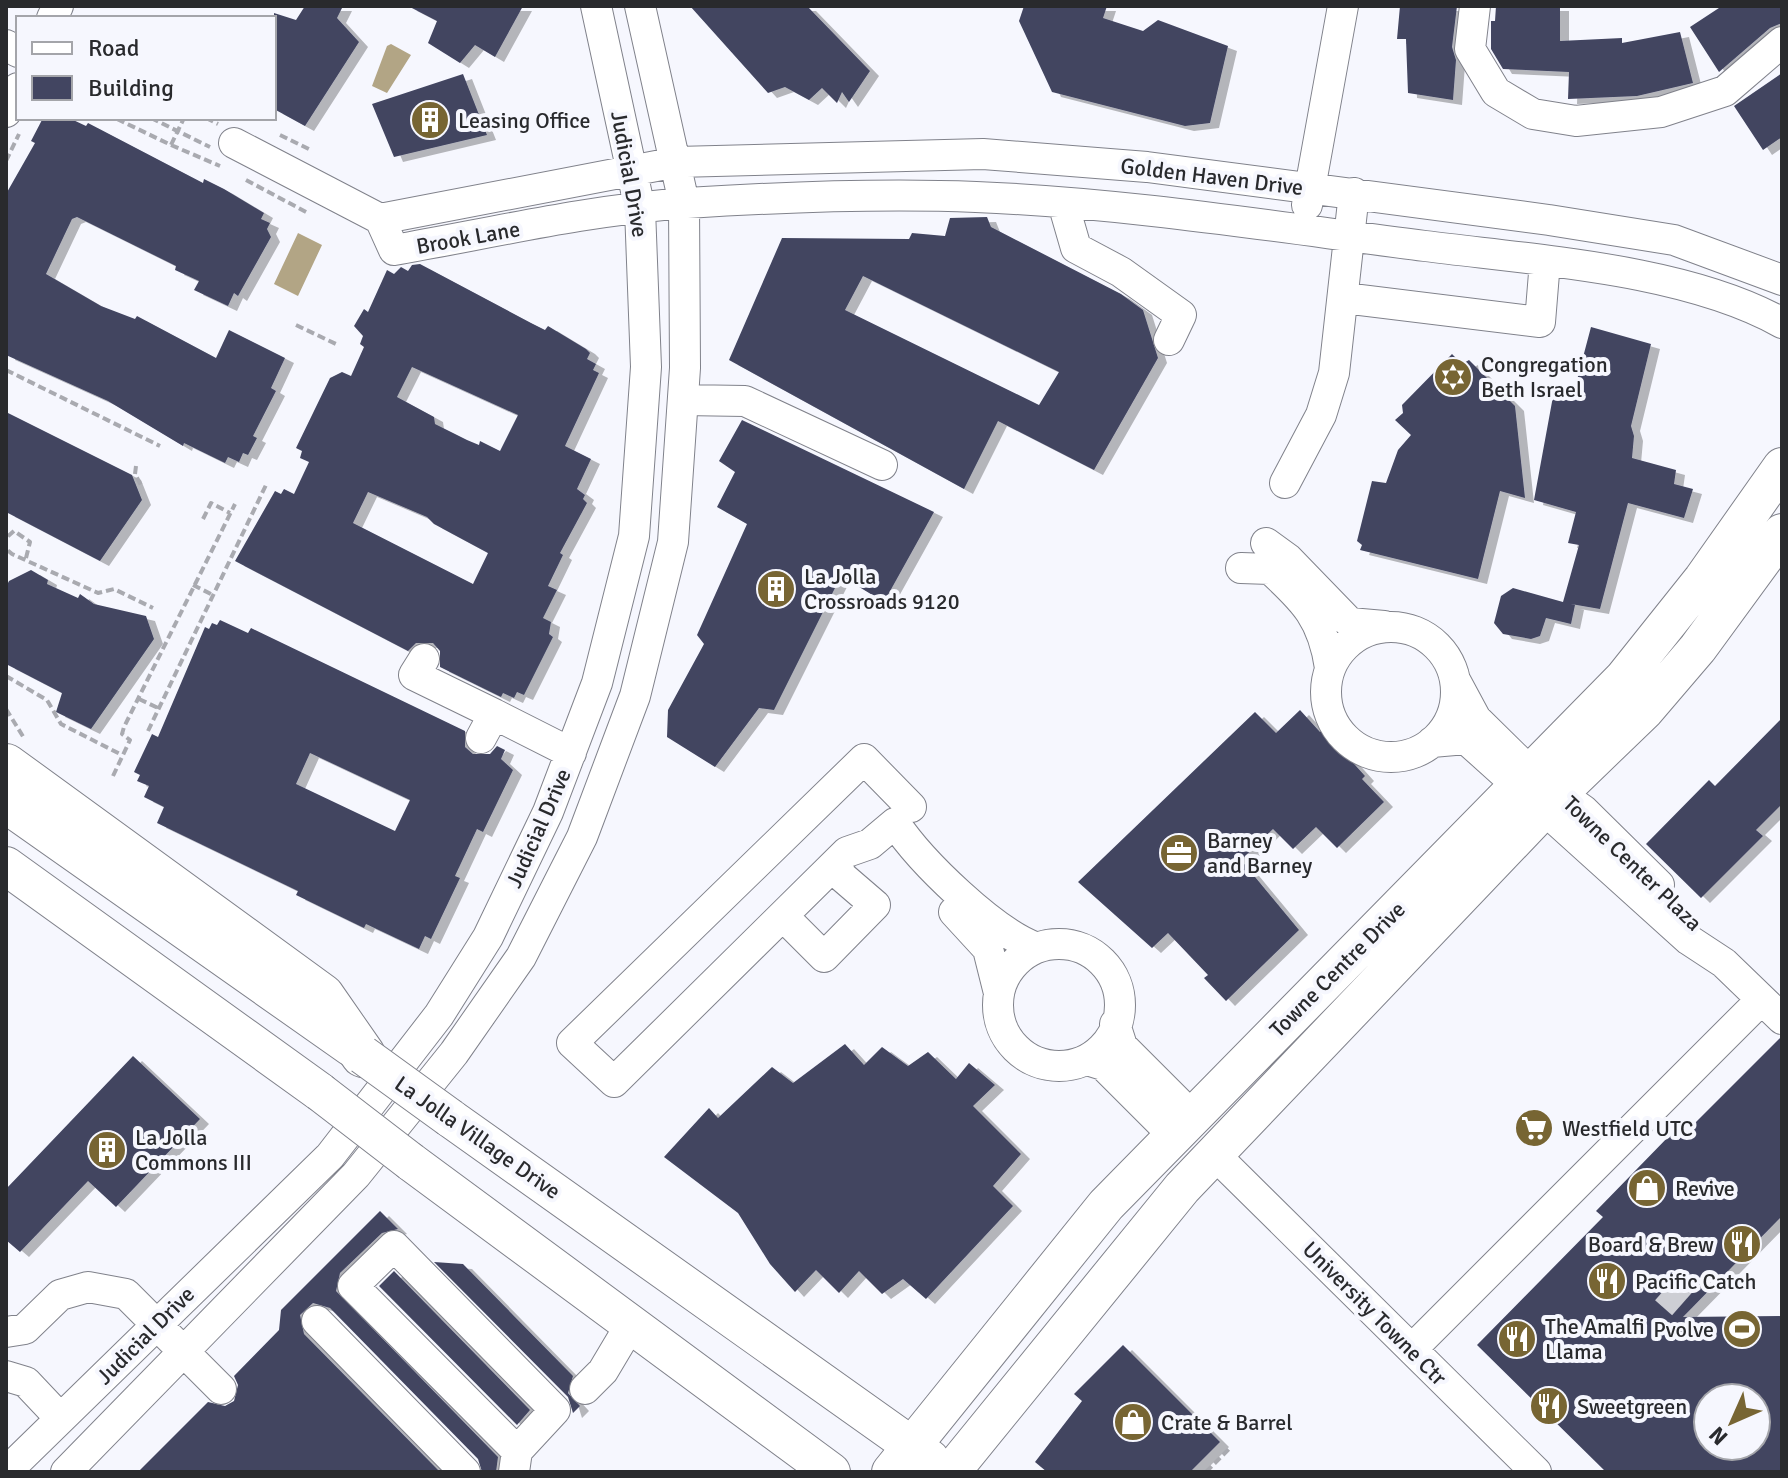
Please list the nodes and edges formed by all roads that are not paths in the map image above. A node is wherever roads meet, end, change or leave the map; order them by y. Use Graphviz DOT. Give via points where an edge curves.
graph roads {
  1 [pos="596,6"];
  2 [pos="640,6"];
  3 [pos="1343,6"];
  4 [pos="1475,6"];
  5 [pos="1782,42"];
  6 [pos="234,143"];
  7 [pos="677,162"];
  8 [pos="632,168"];
  9 [pos="1310,187"];
  10 [pos="1354,193"];
  11 [pos="684,203"];
  12 [pos="1063,203"];
  13 [pos="640,209"];
  14 [pos="380,219"];
  15 [pos="1303,231"];
  16 [pos="1350,237"];
  17 [pos="1545,261"];
  18 [pos="1782,280"];
  19 [pos="1344,298"];
  20 [pos="1782,323"];
  21 [pos="1169,340"];
  22 [pos="683,400"];
  23 [pos="882,465"];
  24 [pos="1782,467"];
  25 [pos="1285,483"];
  26 [pos="1782,533"];
  27 [pos="1266,543"];
  28 [pos="1241,568"];
  29 [pos="1398,628"];
  30 [pos="424,659"];
  31 [pos="1330,668"];
  32 [pos="1455,680"];
  33 [pos="1432,742"];
  34 [pos="571,753"];
  35 [pos="6,766"];
  36 [pos="1538,791"];
  37 [pos="6,804"];
  38 [pos="903,815"];
  39 [pos="870,844"];
  40 [pos="6,866"];
  41 [pos="832,868"];
  42 [pos="783,916"];
  43 [pos="1037,948"];
  44 [pos="999,993"];
  45 [pos="1772,1010"];
  46 [pos="1115,1024"];
  47 [pos="363,1055"];
  48 [pos="1087,1060"];
  49 [pos="1183,1126"];
  50 [pos="1214,1154"];
  51 [pos="1078,1316"];
  52 [pos="317,1321"];
  53 [pos="156,1324"];
  54 [pos="631,1324"];
  55 [pos="6,1332"];
  56 [pos="1412,1349"];
  57 [pos="185,1353"];
  58 [pos="6,1376"];
  59 [pos="221,1389"];
  60 [pos="585,1389"];
  61 [pos="60,1418"];
  62 [pos="901,1459"];
  63 [pos="516,1461"];
  64 [pos="6,1472"];
  65 [pos="66,1472"];
  66 [pos="465,1472"];
  67 [pos="831,1472"];
  68 [pos="950,1472"];
  69 [pos="1536,1472"];
  1 -- 8 [label="street, Judicial Drive"];
  2 -- 7 [label="street, Judicial Drive"];
  3 -- 9 [label="street"];
  4 -- 5 [label="street" via="1470,49 1496,92 1533,114 1576,121 1661,112 1725,91"];
  6 -- 14 [label="street"];
  7 -- 8 [label="street, Golden Haven Drive"];
  7 -- 9 [label="street, Golden Haven Drive" via="983,154"];
  7 -- 11 [label="street, Judicial Drive"];
  8 -- 13 [label="street, Judicial Drive"];
  8 -- 14 [label="street, Brook Lane"];
  9 -- 10 [label="street, Golden Haven Drive"];
  9 -- 15 [label="street"];
  10 -- 16 [label="street"];
  10 -- 18 [label="street, Golden Haven Drive" via="1674,240"];
  11 -- 12 [label="street, Golden Haven Drive" via="833,196 971,196"];
  11 -- 13 [label="street, Golden Haven Drive"];
  11 -- 22 [label="street, Judicial Drive"];
  12 -- 15 [label="street, Golden Haven Drive"];
  12 -- 21 [label="street" via="1076,248 1181,315"];
  13 -- 14 [label="street, Brook Lane" via="394,250"];
  13 -- 34 [label="street, Judicial Drive" via="646,367 634,536 597,683"];
  15 -- 16 [label="street, Golden Haven Drive"];
  16 -- 17 [label="street, Golden Haven Drive"];
  16 -- 19 [label="street"];
  17 -- 19 [label="street" via="1540,322"];
  17 -- 20 [label="street, Golden Haven Drive" via="1671,282"];
  19 -- 25 [label="street" via="1334,373 1321,415"];
  22 -- 23 [label="street" via="745,401"];
  22 -- 57 [label="street, Judicial Drive" via="673,542 635,696 582,837 521,957 454,1053 356,1175"];
  24 -- 36 [label="main road, Towne Centre Drive"];
  26 -- 36 [label="main road, Towne Centre Drive" via="1671,679 1582,774"];
  27 -- 29 [label="street" via="1350,623"];
  28 -- 31 [label="street" via="1270,569 1308,604 1326,639"];
  29 -- 31 [label="street" via="1381,628 1350,641"];
  29 -- 32 [label="street" via="1428,639 1441,651"];
  30 -- 34 [label="street" via="414,675 487,726"];
  31 -- 33 [label="street" via="1327,706 1345,739 1361,750 1398,757"];
  32 -- 33 [label="street" via="1450,721"];
  32 -- 36 [label="street" via="1476,719"];
  33 -- 36 [label="street" via="1466,739"];
  34 -- 53 [label="street, Judicial Drive" via="488,937 428,1032 330,1156"];
  35 -- 47 [label="highway" via="322,996"];
  36 -- 45 [label="street, Towne Center Plaza" via="1689,940 1724,963"];
  36 -- 49 [label="main road, Towne Centre Drive"];
  36 -- 50 [label="main road, Towne Centre Drive"];
  37 -- 47 [label="main road, La Jolla Village Drive"];
  38 -- 39 [label="street"];
  38 -- 42 [label="street" via="864,759 572,1043 614,1082"];
  38 -- 43 [label="street" via="988,921"];
  39 -- 41 [label="street" via="847,852"];
  39 -- 44 [label="street" via="896,852 988,949"];
  40 -- 54 [label="main road, bridge"];
  41 -- 42 [label="street"];
  41 -- 42 [label="street" via="875,905 824,957"];
  43 -- 44 [label="street" via="1017,960"];
  43 -- 46 [label="street" via="1080,947 1099,958 1120,995"];
  44 -- 48 [label="street" via="1000,1022 1012,1044 1034,1061 1053,1066"];
  45 -- 56 [label="street"];
  46 -- 48 [label="street" via="1104,1047"];
  46 -- 49 [label="street" via="1122,1046"];
  47 -- 62 [label="main road, La Jolla Village Drive, bridge"];
  48 -- 49 [label="street" via="1103,1065"];
  49 -- 51 [label="main road" via="1183,1151 1104,1251"];
  49 -- 62 [label="main road, Towne Centre Drive" via="1106,1205"];
  50 -- 51 [label="main road, Towne Centre Drive"];
  50 -- 56 [label="street, University Towne Ctr"];
  51 -- 68 [label="main road, Towne Centre Drive"];
  52 -- 66 [label="street"];
  53 -- 55 [label="street" via="126,1294 88,1287 60,1295 25,1329"];
  53 -- 57 [label="street"];
  53 -- 61 [label="street, Judicial Drive"];
  54 -- 60 [label="street" via="603,1371"];
  54 -- 67 [label="main road"];
  56 -- 69 [label="street, University Towne Ctr"];
  57 -- 59 [label="street"];
  57 -- 65 [label="street, Judicial Drive"];
  58 -- 61 [label="street" via="26,1382"];
  61 -- 64 [label="street, Judicial Drive"];
  62 -- 68 [label="main road, La Jolla Village Drive"];
  63 -- 63 [label="street" via="555,1410 394,1246 353,1286"];
}
